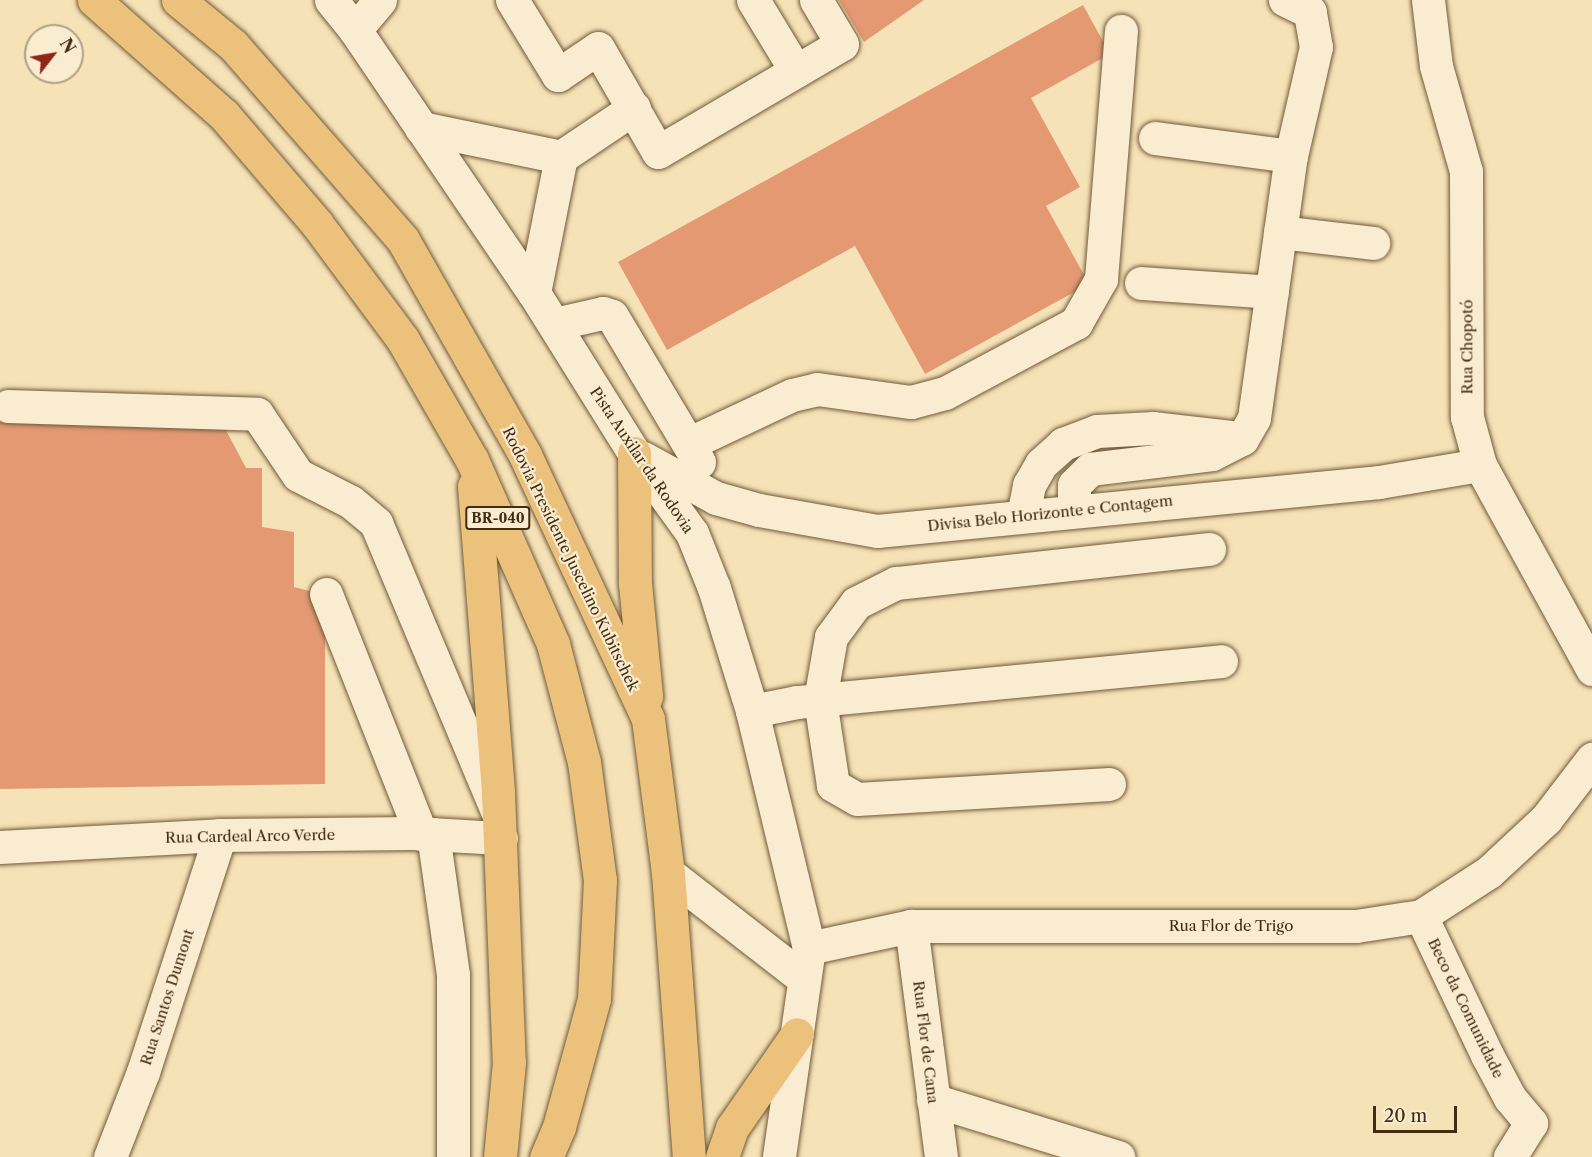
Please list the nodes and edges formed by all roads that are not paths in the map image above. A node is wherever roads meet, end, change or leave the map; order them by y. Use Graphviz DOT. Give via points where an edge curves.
graph roads {
  1 [pos="94,0"];
  2 [pos="178,0"];
  3 [pos="331,0"];
  4 [pos="380,0"];
  5 [pos="512,0"];
  6 [pos="753,0"];
  7 [pos="816,0"];
  8 [pos="1285,0"];
  9 [pos="1428,0"];
  10 [pos="356,30"];
  11 [pos="1121,31"];
  12 [pos="796,71"];
  13 [pos="634,108"];
  14 [pos="421,128"];
  15 [pos="1155,138"];
  16 [pos="1291,156"];
  17 [pos="561,157"];
  18 [pos="1280,232"];
  19 [pos="1374,243"];
  20 [pos="1141,283"];
  21 [pos="1272,292"];
  22 [pos="534,293"];
  23 [pos="554,324"];
  24 [pos="8,406"];
  25 [pos="1242,439"];
  26 [pos="690,443"];
  27 [pos="634,453"];
  28 [pos="472,460"];
  29 [pos="1480,465"];
  30 [pos="716,498"];
  31 [pos="1074,510"];
  32 [pos="1023,516"];
  33 [pos="1209,549"];
  34 [pos="326,594"];
  35 [pos="1221,661"];
  36 [pos="1592,669"];
  37 [pos="820,700"];
  38 [pos="752,711"];
  39 [pos="648,719"];
  40 [pos="1592,759"];
  41 [pos="1109,784"];
  42 [pos="500,827"];
  43 [pos="427,834"];
  44 [pos="220,835"];
  45 [pos="0,847"];
  46 [pos="668,873"];
  47 [pos="1421,916"];
  48 [pos="911,926"];
  49 [pos="806,964"];
  50 [pos="797,1034"];
  51 [pos="933,1100"];
  52 [pos="110,1157"];
  53 [pos="453,1157"];
  54 [pos="500,1157"];
  55 [pos="546,1157"];
  56 [pos="689,1157"];
  57 [pos="722,1157"];
  58 [pos="779,1157"];
  59 [pos="941,1157"];
  60 [pos="1118,1157"];
  61 [pos="1510,1157"];
  1 -- 28 [label="highway, BR-040" via="224,115 317,224 403,340"];
  2 -- 39 [label="highway, Rodovia Presidente Juscelino Kubitschek / BR-040" via="233,45 403,240 525,455"];
  3 -- 10 [label="street, Pista Auxilar da Rodovia"];
  4 -- 10 [label="street"];
  5 -- 13 [label="street" via="558,75 598,48"];
  6 -- 12 [label="street"];
  7 -- 12 [label="street" via="842,44"];
  8 -- 16 [label="street" via="1310,12 1316,47"];
  9 -- 29 [label="street, Rua Chopotó" via="1436,66 1466,171 1467,417"];
  10 -- 14 [label="street, Pista Auxilar da Rodovia"];
  11 -- 26 [label="street" via="1101,279 1076,323 945,393 911,402 817,389 792,395"];
  12 -- 13 [label="street" via="658,152"];
  13 -- 17 [label="street"];
  14 -- 17 [label="street"];
  14 -- 22 [label="street, Pista Auxilar da Rodovia"];
  15 -- 16 [label="street"];
  16 -- 18 [label="street"];
  17 -- 22 [label="street"];
  18 -- 19 [label="street"];
  18 -- 21 [label="street"];
  20 -- 21 [label="street"];
  21 -- 25 [label="street" via="1254,418"];
  22 -- 23 [label="street, Pista Auxilar da Rodovia"];
  23 -- 26 [label="street" via="603,313 612,316"];
  23 -- 27 [label="street, Pista Auxilar da Rodovia"];
  24 -- 42 [label="street" via="257,414 298,475 351,502 376,523"];
  25 -- 31 [label="street" via="1212,454 1090,469 1074,485"];
  25 -- 32 [label="street" via="1153,428 1097,430 1063,444 1041,464 1029,485"];
  26 -- 30 [label="street"];
  27 -- 30 [label="street, Divisa Belo Horizonte e Contagem"];
  27 -- 38 [label="street, Pista Auxilar da Rodovia" via="692,533 714,588"];
  27 -- 39 [label="highway" via="634,583"];
  28 -- 42 [label="highway"];
  28 -- 55 [label="highway, BR-040" via="553,644 584,762 600,880 594,999 559,1127"];
  29 -- 31 [label="street, Divisa Belo Horizonte e Contagem" via="1379,482"];
  29 -- 36 [label="street, Rua Chopotó"];
  30 -- 32 [label="street, Divisa Belo Horizonte e Contagem" via="759,510 877,531"];
  31 -- 32 [label="street, Divisa Belo Horizonte e Contagem"];
  33 -- 37 [label="street" via="896,583 856,603 831,637"];
  34 -- 43 [label="street"];
  35 -- 37 [label="street"];
  37 -- 38 [label="street"];
  37 -- 41 [label="street" via="833,785 857,799"];
  38 -- 49 [label="street, Pista Auxilar da Rodovia"];
  39 -- 46 [label="highway, Rodovia Presidente Juscelino Kubitschek / BR-040"];
  40 -- 47 [label="street, Rua Flor de Trigo" via="1546,819 1489,872"];
  42 -- 43 [label="street, Rua Cardeal Arco Verde"];
  42 -- 54 [label="highway" via="509,1062"];
  43 -- 44 [label="street, Rua Cardeal Arco Verde"];
  43 -- 53 [label="street" via="453,975"];
  44 -- 45 [label="street, Rua Cardeal Arco Verde"];
  44 -- 52 [label="street, Rua Santos Dumont" via="143,1072"];
  46 -- 49 [label="street"];
  46 -- 56 [label="highway, Rodovia Presidente Juscelino Kubitschek / BR-040"];
  47 -- 48 [label="street, Rua Flor de Trigo" via="1356,926"];
  47 -- 61 [label="street, Beco da Comunidade" via="1487,1055 1510,1098 1531,1123"];
  48 -- 49 [label="street, Rua Flor de Trigo"];
  48 -- 51 [label="street, Rua Flor de Cana"];
  49 -- 50 [label="street"];
  50 -- 57 [label="highway" via="732,1128"];
  50 -- 58 [label="street"];
  51 -- 59 [label="street, Rua Flor de Cana"];
  51 -- 60 [label="street"];
}
